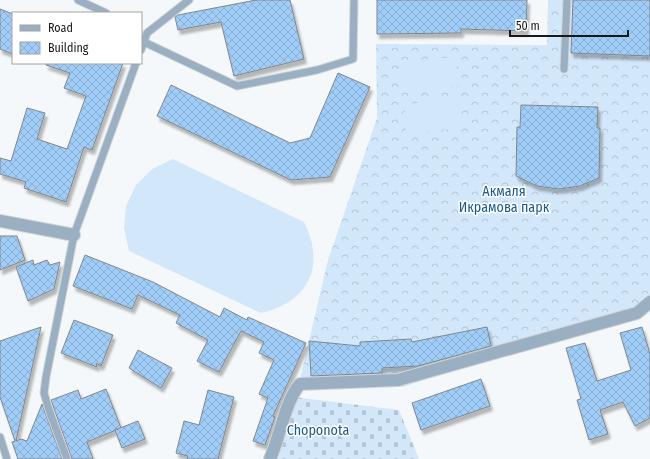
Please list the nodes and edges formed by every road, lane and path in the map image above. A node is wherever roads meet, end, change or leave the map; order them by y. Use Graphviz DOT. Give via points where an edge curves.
graph roads {
  1 [pos="78,0"];
  2 [pos="189,0"];
  3 [pos="354,0"];
  4 [pos="566,0"];
  5 [pos="104,12"];
  6 [pos="144,32"];
  7 [pos="144,42"];
  8 [pos="142,47"];
  9 [pos="136,64"];
  10 [pos="564,69"];
  11 [pos="0,221"];
  12 [pos="74,235"];
  13 [pos="650,302"];
  14 [pos="0,437"];
  15 [pos="7,459"];
  16 [pos="67,459"];
  17 [pos="270,459"];
  1 -- 5 [label="lane"];
  2 -- 6 [label="lane"];
  3 -- 7 [label="lane" via="353,59 317,70 237,86"];
  4 -- 10 [label="lane"];
  6 -- 7 [label="lane"];
  7 -- 8 [label="lane"];
  9 -- 12 [label="lane"];
  11 -- 12 [label="street"];
  12 -- 16 [label="lane" via="44,393"];
  13 -- 17 [label="street" via="636,313 398,380 300,384 293,392"];
  14 -- 15 [label="lane"];
}
